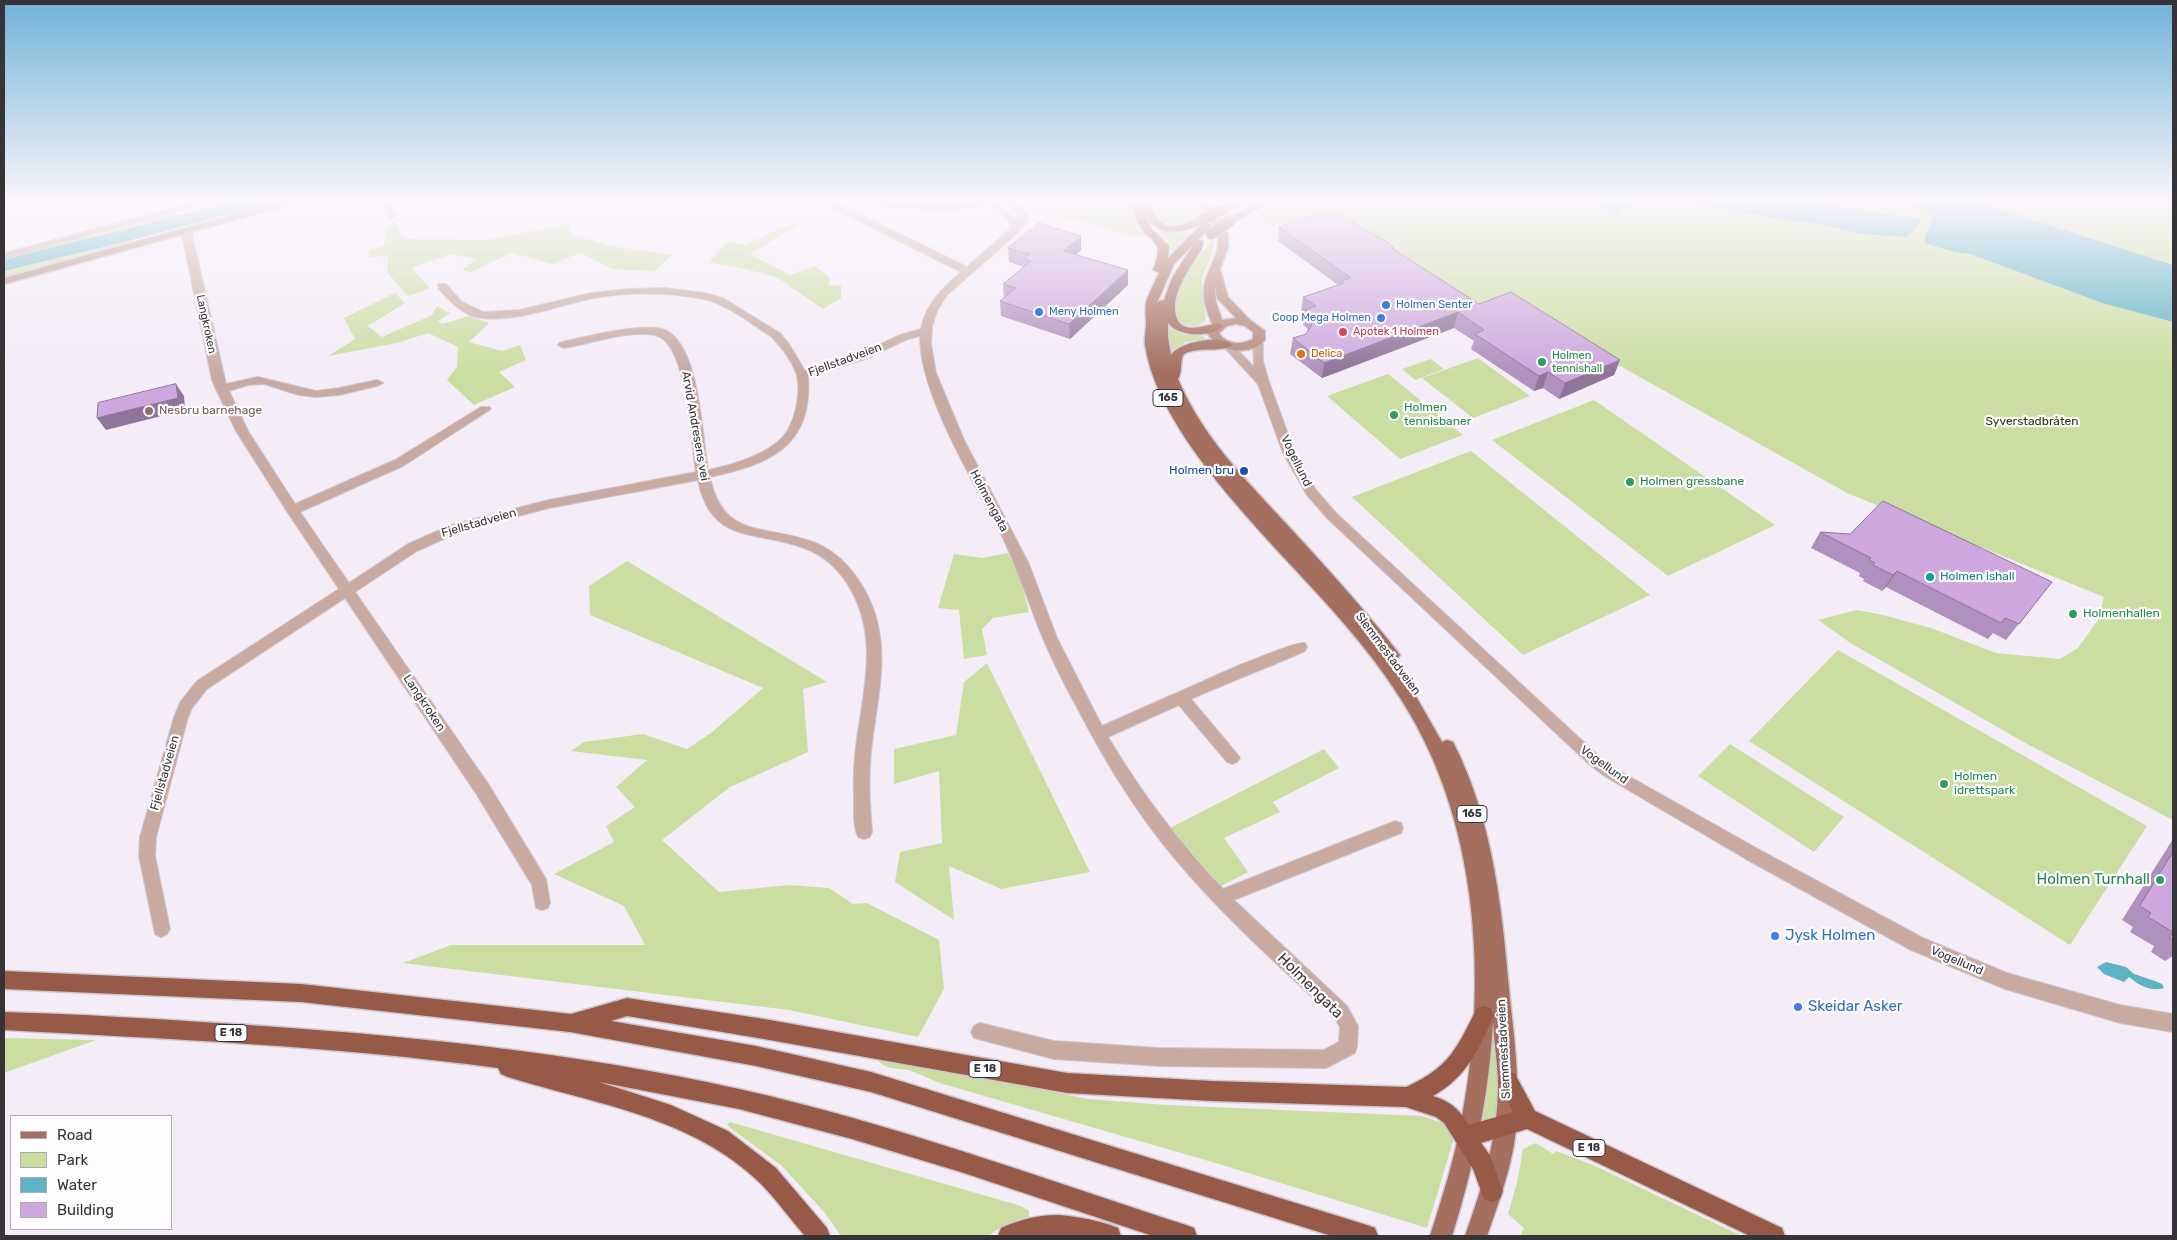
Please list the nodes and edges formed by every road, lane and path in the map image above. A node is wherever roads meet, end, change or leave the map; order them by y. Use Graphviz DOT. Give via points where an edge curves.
graph roads {
  1 [pos="87,258"];
  2 [pos="192,258"];
  3 [pos="941,258"];
  4 [pos="982,258"];
  5 [pos="1164,258"];
  6 [pos="1173,258"];
  7 [pos="1184,258"];
  8 [pos="1192,258"];
  9 [pos="1219,258"];
  10 [pos="1215,270"];
  11 [pos="967,271"];
  12 [pos="4,281"];
  13 [pos="442,286"];
  14 [pos="1158,286"];
  15 [pos="1246,322"];
  16 [pos="1218,326"];
  17 [pos="925,331"];
  18 [pos="1258,341"];
  19 [pos="563,345"];
  20 [pos="1227,346"];
  21 [pos="802,376"];
  22 [pos="1172,380"];
  23 [pos="1262,382"];
  24 [pos="377,383"];
  25 [pos="222,388"];
  26 [pos="485,409"];
  27 [pos="702,474"];
  28 [pos="292,510"];
  29 [pos="347,590"];
  30 [pos="1300,647"];
  31 [pos="1181,697"];
  32 [pos="1099,734"];
  33 [pos="1232,758"];
  34 [pos="1395,828"];
  35 [pos="864,832"];
  36 [pos="1220,898"];
  37 [pos="542,904"];
  38 [pos="161,929"];
  39 [pos="4,980"];
  40 [pos="2066,998"];
  41 [pos="1484,1015"];
  42 [pos="4,1021"];
  43 [pos="570,1023"];
  44 [pos="2173,1023"];
  45 [pos="980,1032"];
  46 [pos="458,1052"];
  47 [pos="1508,1081"];
  48 [pos="1406,1097"];
  49 [pos="1528,1118"];
  50 [pos="1506,1125"];
  51 [pos="1468,1137"];
  52 [pos="1492,1191"];
  53 [pos="819,1236"];
  54 [pos="1009,1236"];
  55 [pos="1110,1236"];
  56 [pos="1186,1236"];
  57 [pos="1367,1236"];
  58 [pos="1441,1236"];
  59 [pos="1476,1236"];
  60 [pos="1774,1236"];
  1 -- 12 [label="main road"];
  2 -- 25 [label="street, Langkroken"];
  3 -- 11 [label="street"];
  4 -- 11 [label="street, Holmengata"];
  5 -- 14 [label="main road, 165" via="1157,272"];
  6 -- 14 [label="main road, Slemmestadveien / 165"];
  7 -- 22 [label="main road, Slemmestadveien / 165" via="1164,299 1164,351"];
  8 -- 16 [label="main road, 165" via="1179,276 1170,303 1170,317 1177,327 1185,330"];
  9 -- 10 [label="main road"];
  10 -- 15 [label="main road" via="1223,298"];
  10 -- 16 [label="main road" via="1209,287"];
  11 -- 17 [label="street, Holmengata" via="936,302"];
  13 -- 21 [label="street" via="458,304 480,315 520,313 591,296 627,292 665,291 706,296 719,300 776,335"];
  14 -- 41 [label="main road, Slemmestadveien / 165" via="1150,332 1154,359 1170,404 1180,421 1233,492 1334,602 1396,676 1435,746 1455,797 1474,867 1483,931"];
  15 -- 16 [label="main road" via="1226,322"];
  15 -- 18 [label="main road" via="1259,331"];
  16 -- 20 [label="main road" via="1213,333"];
  17 -- 21 [label="street, Fjellstadveien"];
  17 -- 32 [label="street, Holmengata" via="928,365 947,417 984,495 1018,556 1064,668"];
  18 -- 20 [label="main road" via="1250,346"];
  18 -- 23 [label="street, Vogellund"];
  19 -- 27 [label="street, Arvid Andresens vei" via="636,332 662,332 669,337 688,378"];
  20 -- 22 [label="main road, 165" via="1198,345 1178,352"];
  20 -- 23 [label="street, Vogellund"];
  21 -- 27 [label="street, Fjellstadveien" via="804,388 795,428 787,440 756,458"];
  22 -- 47 [label="main road, Slemmestadveien / 165" via="1189,414 1213,450 1393,656 1446,744 1467,796 1491,895"];
  23 -- 40 [label="street, Vogellund" via="1289,453 1311,492 1332,516 1596,762 1752,854 1917,944 2005,981"];
  24 -- 25 [label="street" via="316,394 264,381"];
  25 -- 28 [label="street, Langkroken" via="242,431"];
  26 -- 28 [label="street" via="399,463"];
  27 -- 29 [label="street, Fjellstadveien" via="453,528 388,562"];
  27 -- 35 [label="street, Arvid Andresens vei" via="707,497 724,519 743,530 809,545 830,556 854,583 867,610 875,647 874,683 863,753"];
  28 -- 29 [label="street, Langkroken"];
  29 -- 37 [label="street, Langkroken" via="483,790 540,884"];
  29 -- 38 [label="street, Fjellstadveien" via="202,685 186,705 148,837 147,856"];
  30 -- 31 [label="street"];
  31 -- 32 [label="street"];
  31 -- 33 [label="street"];
  32 -- 36 [label="street, Holmengata" via="1126,781 1160,829"];
  34 -- 36 [label="street"];
  36 -- 45 [label="street, Holmengata" via="1341,1012 1349,1026 1348,1047 1326,1059 1158,1057 1054,1050"];
  39 -- 43 [label="highway, E 18" via="301,993"];
  40 -- 44 [label="street" via="2120,1014"];
  41 -- 48 [label="highway, E 18" via="1468,1050 1454,1070 1430,1088"];
  41 -- 51 [label="main road, Slemmestadveien / 165"];
  42 -- 46 [label="highway, E 18" via="276,1036"];
  43 -- 48 [label="highway, E 18" via="627,1007 1067,1083"];
  43 -- 57 [label="highway, E 18" via="756,1056 871,1082"];
  46 -- 53 [label="highway, E 18" via="617,1097 671,1115 720,1139 768,1176"];
  46 -- 56 [label="highway, E 18" via="637,1079 804,1115"];
  47 -- 49 [label="highway"];
  47 -- 50 [label="main road, Slemmestadveien / 165"];
  48 -- 51 [label="highway, E 18" via="1442,1108"];
  49 -- 50 [label="highway"];
  49 -- 60 [label="highway, E 18"];
  50 -- 51 [label="highway"];
  50 -- 52 [label="main road, Slemmestadveien / 165"];
  51 -- 52 [label="highway, E 18"];
  51 -- 58 [label="main road, Slemmestadveien / 165"];
  52 -- 59 [label="main road, Slemmestadveien / 165"];
  54 -- 55 [label="highway" via="1023,1229 1053,1226 1088,1229"];
}
